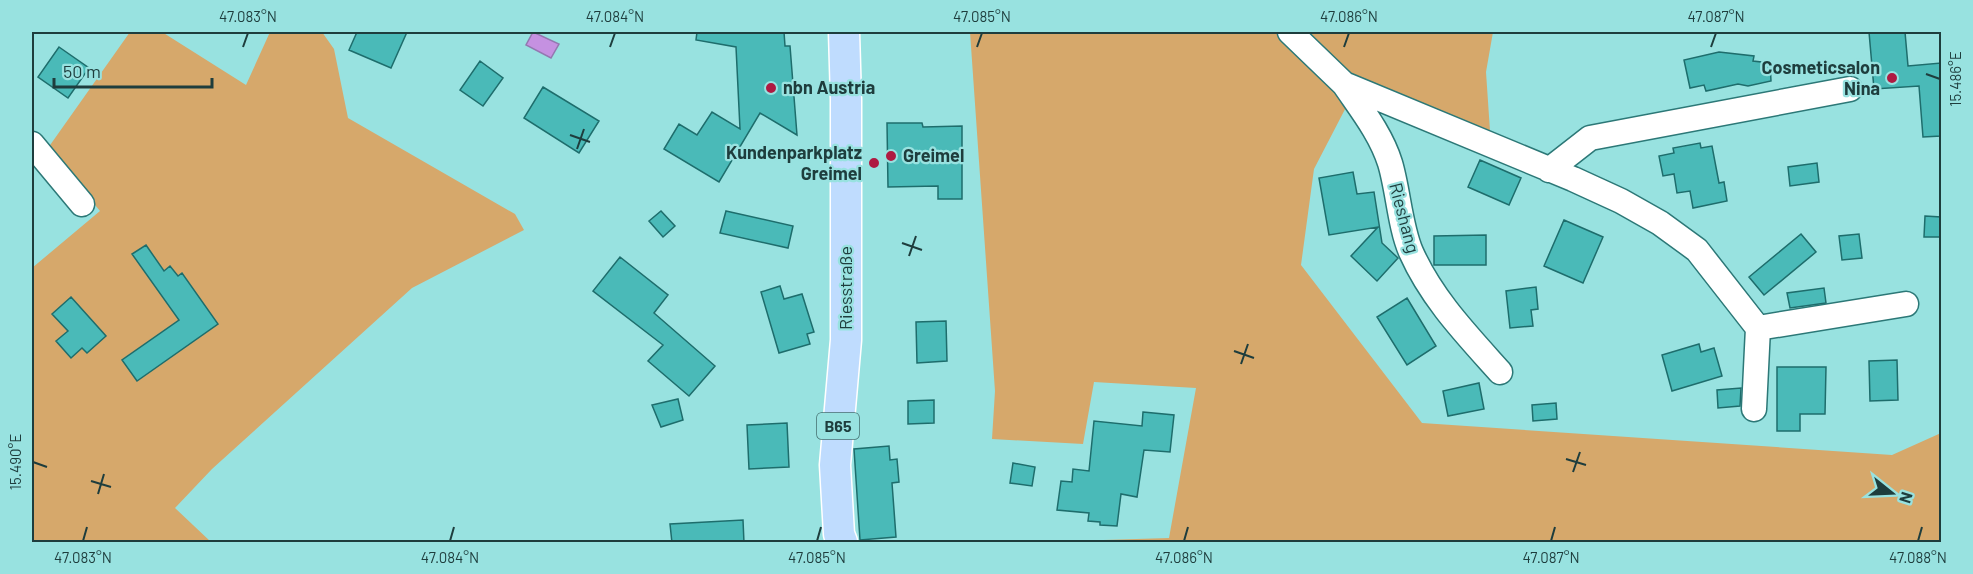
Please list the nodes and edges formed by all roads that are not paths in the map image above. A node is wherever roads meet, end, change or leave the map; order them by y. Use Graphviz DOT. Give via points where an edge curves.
graph roads {
  1 [pos="844,32"];
  2 [pos="1290,32"];
  3 [pos="1344,84"];
  4 [pos="1850,89"];
  5 [pos="32,144"];
  6 [pos="1550,170"];
  7 [pos="82,204"];
  8 [pos="1906,304"];
  9 [pos="1758,328"];
  10 [pos="1500,372"];
  11 [pos="1754,409"];
  12 [pos="842,543"];
  1 -- 12 [label="main road, Riesstraße / B65" via="846,340 835,465"];
  2 -- 3 [label="street, Rieshang"];
  3 -- 6 [label="street, Rieshang"];
  3 -- 10 [label="street, Rieshang" via="1380,138 1390,163 1410,250 1423,276 1449,315"];
  4 -- 6 [label="street" via="1590,138"];
  5 -- 7 [label="street"];
  6 -- 9 [label="street, Rieshang" via="1621,201 1697,250"];
  8 -- 9 [label="street"];
  9 -- 11 [label="street"];
}
